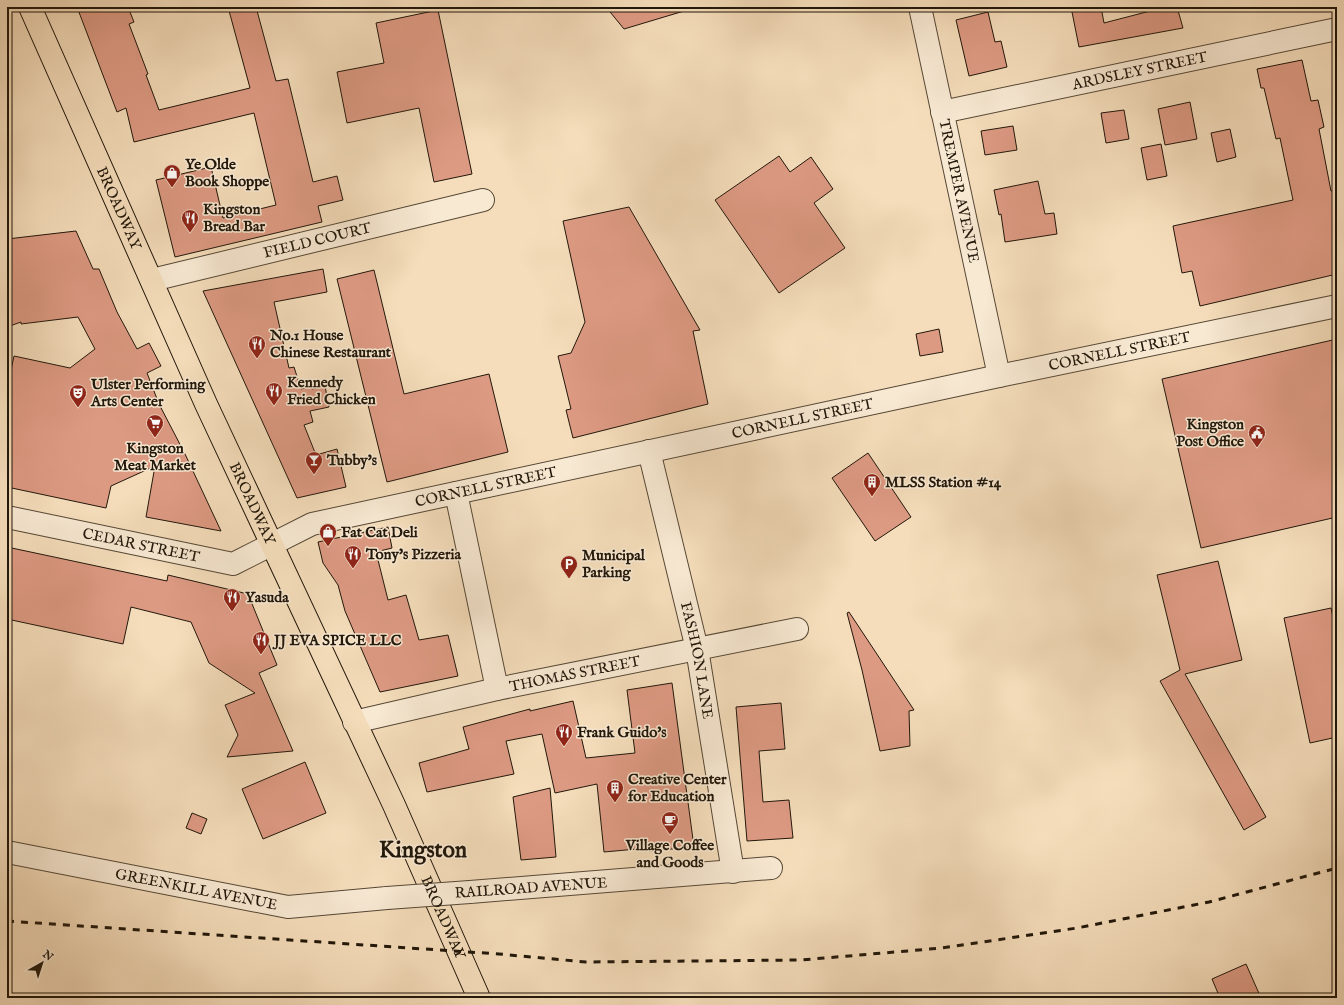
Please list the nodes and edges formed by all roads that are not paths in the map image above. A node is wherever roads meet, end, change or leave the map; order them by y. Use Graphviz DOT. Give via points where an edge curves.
graph roads {
  1 [pos="30,7"];
  2 [pos="920,7"];
  3 [pos="1337,29"];
  4 [pos="942,112"];
  5 [pos="483,200"];
  6 [pos="152,280"];
  7 [pos="1337,306"];
  8 [pos="999,376"];
  9 [pos="649,451"];
  10 [pos="456,493"];
  11 [pos="7,517"];
  12 [pos="271,544"];
  13 [pos="797,628"];
  14 [pos="697,649"];
  15 [pos="497,690"];
  16 [pos="354,722"];
  17 [pos="7,852"];
  18 [pos="771,868"];
  19 [pos="733,872"];
  20 [pos="387,898"];
  21 [pos="479,998"];
  1 -- 6 [label="highway, BROADWAY"];
  2 -- 4 [label="street, TREMPER AVENUE"];
  3 -- 4 [label="street, ARDSLEY STREET"];
  4 -- 8 [label="street, TREMPER AVENUE"];
  5 -- 6 [label="street, FIELD COURT"];
  6 -- 12 [label="highway, BROADWAY"];
  7 -- 8 [label="street, CORNELL STREET"];
  8 -- 9 [label="street, CORNELL STREET"];
  9 -- 10 [label="street, CORNELL STREET"];
  9 -- 14 [label="street, FASHION LANE"];
  10 -- 12 [label="street, CORNELL STREET" via="312,524"];
  10 -- 15 [label="street"];
  11 -- 12 [label="street, CEDAR STREET" via="233,564"];
  12 -- 16 [label="highway, BROADWAY"];
  13 -- 14 [label="street, THOMAS STREET"];
  14 -- 15 [label="street, THOMAS STREET"];
  14 -- 19 [label="street, FASHION LANE"];
  15 -- 16 [label="street, THOMAS STREET"];
  16 -- 21 [label="highway, BROADWAY" via="394,805"];
  17 -- 20 [label="street, GREENKILL AVENUE" via="288,907"];
  18 -- 19 [label="street, RAILROAD AVENUE"];
  19 -- 20 [label="street, RAILROAD AVENUE, bridge"];
}
